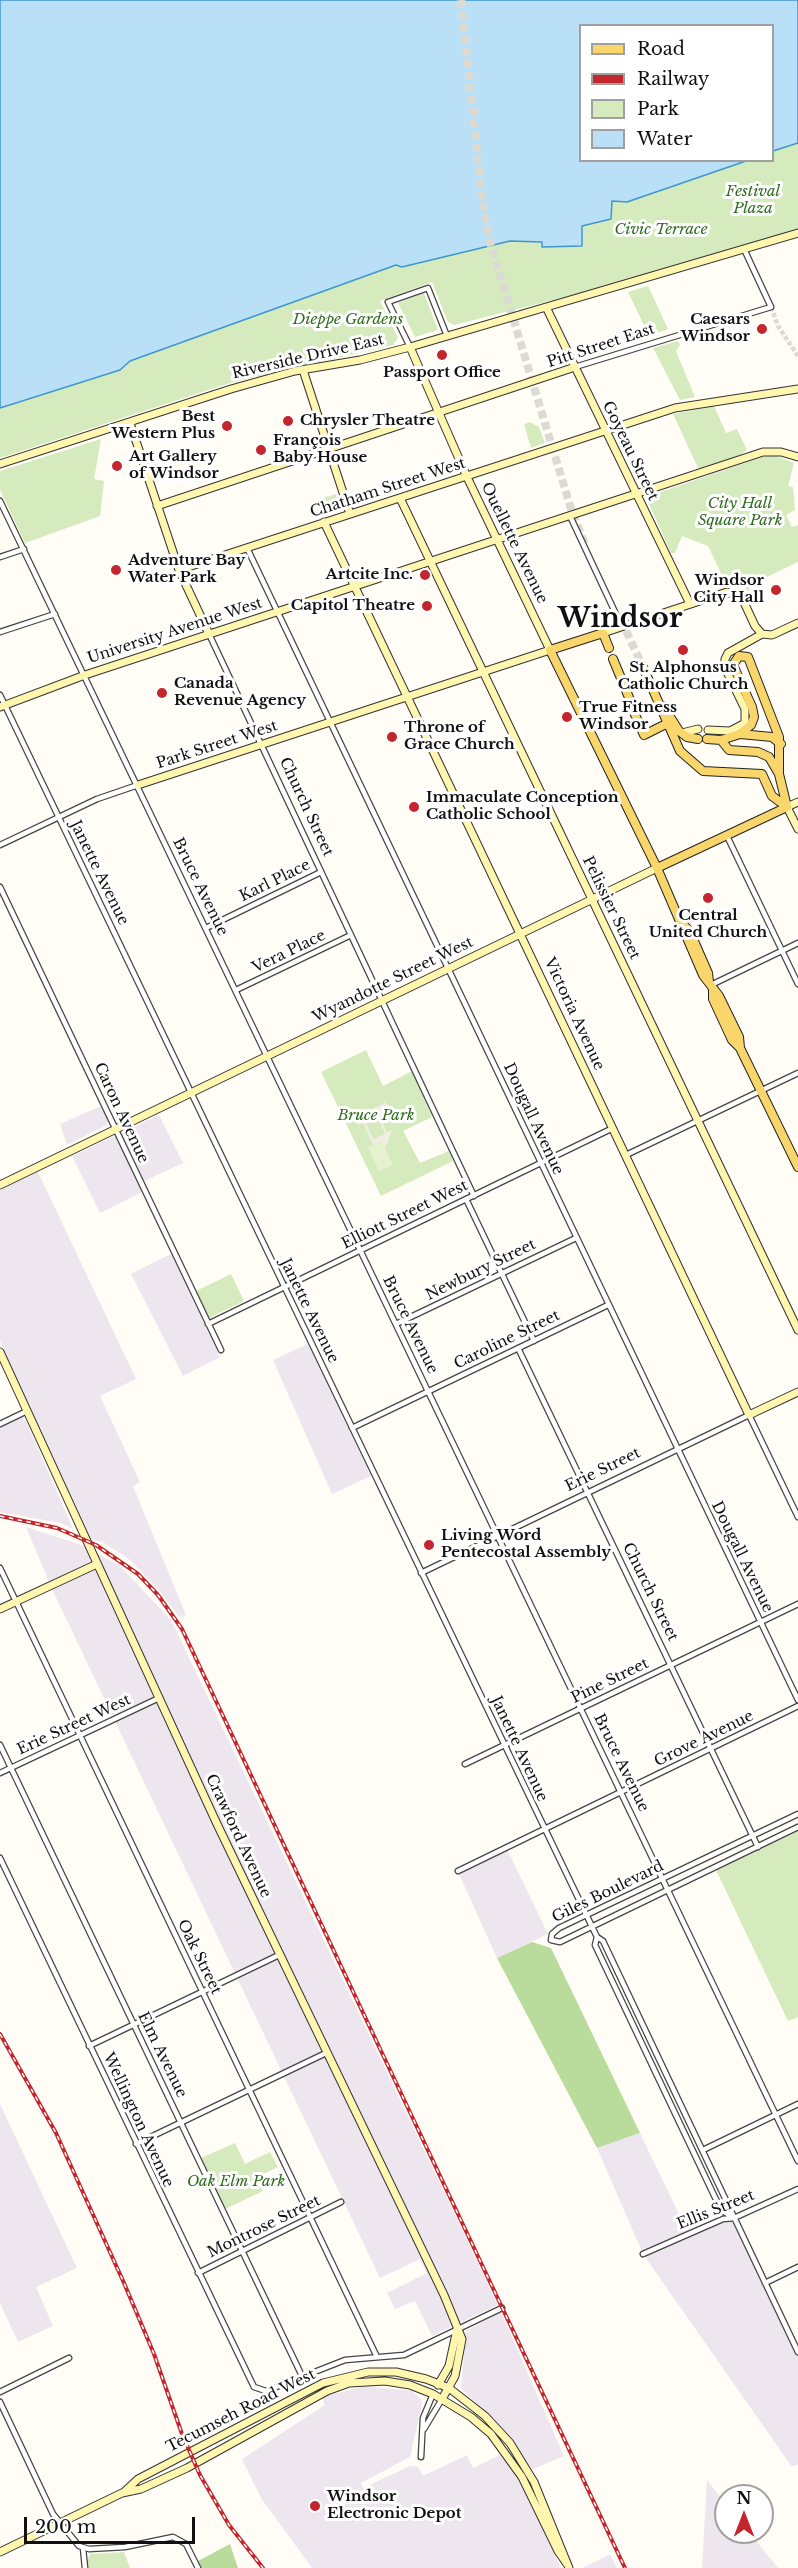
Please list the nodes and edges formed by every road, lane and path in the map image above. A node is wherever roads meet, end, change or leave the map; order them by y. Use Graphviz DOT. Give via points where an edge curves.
graph roads {
  1 [pos="798,233"];
  2 [pos="744,249"];
  3 [pos="547,309"];
  4 [pos="447,336"];
  5 [pos="410,347"];
  6 [pos="575,367"];
  7 [pos="303,370"];
  8 [pos="798,388"];
  9 [pos="439,412"];
  10 [pos="130,423"];
  11 [pos="606,431"];
  12 [pos="329,449"];
  13 [pos="798,457"];
  14 [pos="0,464"];
  15 [pos="467,477"];
  16 [pos="637,495"];
  17 [pos="400,498"];
  18 [pos="0,501"];
  19 [pos="158,506"];
  20 [pos="350,514"];
  21 [pos="570,516"];
  22 [pos="324,522"];
  23 [pos="496,539"];
  24 [pos="247,548"];
  25 [pos="24,549"];
  26 [pos="0,557"];
  27 [pos="428,562"];
  28 [pos="179,570"];
  29 [pos="354,586"];
  30 [pos="690,604"];
  31 [pos="278,611"];
  32 [pos="55,614"];
  33 [pos="798,623"];
  34 [pos="622,627"];
  35 [pos="0,632"];
  36 [pos="603,633"];
  37 [pos="209,634"];
  38 [pos="762,634"];
  39 [pos="609,648"];
  40 [pos="550,650"];
  41 [pos="613,659"];
  42 [pos="642,665"];
  43 [pos="482,672"];
  44 [pos="85,675"];
  45 [pos="0,695"];
  46 [pos="407,697"];
  47 [pos="630,700"];
  48 [pos="659,700"];
  49 [pos="2,706"];
  50 [pos="633,710"];
  51 [pos="330,722"];
  52 [pos="666,724"];
  53 [pos="698,729"];
  54 [pos="708,730"];
  55 [pos="682,734"];
  56 [pos="740,734"];
  57 [pos="698,739"];
  58 [pos="707,739"];
  59 [pos="721,740"];
  60 [pos="781,744"];
  61 [pos="261,745"];
  62 [pos="779,774"];
  63 [pos="138,785"];
  64 [pos="798,802"];
  65 [pos="787,807"];
  66 [pos="59,817"];
  67 [pos="798,830"];
  68 [pos="727,836"];
  69 [pos="0,846"];
  70 [pos="657,868"];
  71 [pos="321,872"];
  72 [pos="0,887"];
  73 [pos="592,900"];
  74 [pos="206,928"];
  75 [pos="521,934"];
  76 [pos="351,935"];
  77 [pos="798,943"];
  78 [pos="782,951"];
  79 [pos="448,969"];
  80 [pos="798,984"];
  81 [pos="711,986"];
  82 [pos="236,990"];
  83 [pos="382,1000"];
  84 [pos="267,1056"];
  85 [pos="798,1073"];
  86 [pos="761,1090"];
  87 [pos="190,1093"];
  88 [pos="698,1120"];
  89 [pos="613,1128"];
  90 [pos="116,1129"];
  91 [pos="626,1155"];
  92 [pos="541,1163"];
  93 [pos="798,1167"];
  94 [pos="0,1184"];
  95 [pos="474,1196"];
  96 [pos="466,1199"];
  97 [pos="576,1238"];
  98 [pos="361,1250"];
  99 [pos="502,1274"];
  100 [pos="284,1287"];
  101 [pos="608,1305"];
  102 [pos="208,1324"];
  103 [pos="396,1324"];
  104 [pos="798,1330"];
  105 [pos="534,1341"];
  106 [pos="518,1348"];
  107 [pos="221,1350"];
  108 [pos="0,1352"];
  109 [pos="429,1391"];
  110 [pos="798,1392"];
  111 [pos="27,1411"];
  112 [pos="749,1415"];
  113 [pos="0,1424"];
  114 [pos="352,1428"];
  115 [pos="677,1449"];
  116 [pos="587,1493"];
  117 [pos="798,1517"];
  118 [pos="498,1536"];
  119 [pos="97,1564"];
  120 [pos="0,1568"];
  121 [pos="421,1573"];
  122 [pos="16,1602"];
  123 [pos="798,1604"];
  124 [pos="0,1609"];
  125 [pos="761,1622"];
  126 [pos="671,1666"];
  127 [pos="159,1698"];
  128 [pos="798,1700"];
  129 [pos="798,1706"];
  130 [pos="581,1708"];
  131 [pos="80,1735"];
  132 [pos="0,1746"];
  133 [pos="504,1746"];
  134 [pos="711,1749"];
  135 [pos="465,1764"];
  136 [pos="11,1768"];
  137 [pos="0,1773"];
  138 [pos="622,1792"];
  139 [pos="798,1814"];
  140 [pos="798,1827"];
  141 [pos="543,1829"];
  142 [pos="752,1836"];
  143 [pos="758,1847"];
  144 [pos="0,1858"];
  145 [pos="458,1871"];
  146 [pos="663,1878"];
  147 [pos="669,1890"];
  148 [pos="585,1916"];
  149 [pos="591,1927"];
  150 [pos="597,1937"];
  151 [pos="279,1955"];
  152 [pos="202,1992"];
  153 [pos="134,2025"];
  154 [pos="89,2046"];
  155 [pos="326,2053"];
  156 [pos="249,2090"];
  157 [pos="798,2104"];
  158 [pos="776,2115"];
  159 [pos="181,2123"];
  160 [pos="136,2144"];
  161 [pos="703,2150"];
  162 [pos="695,2154"];
  163 [pos="798,2161"];
  164 [pos="798,2188"];
  165 [pos="341,2202"];
  166 [pos="310,2218"];
  167 [pos="734,2218"];
  168 [pos="242,2251"];
  169 [pos="643,2254"];
  170 [pos="798,2267"];
  171 [pos="198,2272"];
  172 [pos="765,2283"];
  173 [pos="502,2308"];
  174 [pos="457,2329"];
  175 [pos="798,2352"];
  176 [pos="377,2357"];
  177 [pos="69,2358"];
  178 [pos="302,2376"];
  179 [pos="439,2383"];
  180 [pos="448,2388"];
  181 [pos="0,2391"];
  182 [pos="433,2394"];
  183 [pos="442,2399"];
  184 [pos="0,2402"];
  185 [pos="424,2429"];
  186 [pos="421,2457"];
  187 [pos="122,2493"];
  188 [pos="60,2523"];
  189 [pos="83,2548"];
  190 [pos="0,2552"];
  191 [pos="568,2566"];
  192 [pos="85,2568"];
  193 [pos="198,2568"];
  1 -- 2 [label="street, Riverside Drive East"];
  2 -- 3 [label="street, Riverside Drive East"];
  2 -- 6 [label="street, Pitt Street East" via="771,307"];
  3 -- 4 [label="street, Riverside Drive East"];
  3 -- 6 [label="street, Goyeau Street"];
  4 -- 5 [label="street, Riverside Drive East"];
  4 -- 5 [label="street, Ouellette Avenue" via="428,288 388,302"];
  5 -- 7 [label="street, Riverside Drive East"];
  5 -- 9 [label="street, Ouellette Avenue"];
  6 -- 9 [label="street, Pitt Street East"];
  6 -- 11 [label="street, Goyeau Street"];
  7 -- 10 [label="street, Riverside Drive East"];
  7 -- 12 [label="street"];
  8 -- 11 [label="street, Chatham Street West" via="675,408"];
  9 -- 12 [label="street, Pitt Street East"];
  9 -- 15 [label="street, Ouellette Avenue"];
  10 -- 14 [label="street, Riverside Drive East"];
  10 -- 19 [label="street, Church Street"];
  11 -- 15 [label="street, Chatham Street West"];
  11 -- 16 [label="street, Goyeau Street"];
  12 -- 19 [label="street, Pitt Street East"];
  12 -- 20 [label="street"];
  13 -- 16 [label="street, University Avenue West" via="768,451"];
  15 -- 17 [label="street, Chatham Street West"];
  15 -- 23 [label="street, Ouellette Avenue"];
  16 -- 21 [label="street, University Avenue West"];
  16 -- 30 [label="street, Goyeau Street"];
  17 -- 20 [label="street, Chatham Street West"];
  17 -- 27 [label="street, Pelissier Street"];
  18 -- 25 [label="street, Bruce Avenue"];
  19 -- 28 [label="street, Church Street"];
  20 -- 22 [label="street, Chatham Street West"];
  21 -- 23 [label="street, University Avenue West"];
  21 -- 34 [label="street"];
  22 -- 24 [label="street, Chatham Street West"];
  22 -- 29 [label="street, Victoria Avenue"];
  23 -- 27 [label="street, University Avenue West"];
  23 -- 40 [label="street, Ouellette Avenue"];
  24 -- 28 [label="street, Chatham Street West"];
  24 -- 31 [label="street, Dougall Avenue"];
  25 -- 26 [label="street"];
  25 -- 32 [label="street, Bruce Avenue"];
  27 -- 29 [label="street, University Avenue West"];
  27 -- 43 [label="street, Pelissier Street"];
  28 -- 37 [label="street, Church Street"];
  29 -- 31 [label="street, University Avenue West"];
  29 -- 46 [label="street, Victoria Avenue"];
  30 -- 34 [label="street"];
  30 -- 38 [label="street" via="735,593 742,598"];
  31 -- 37 [label="street, University Avenue West"];
  31 -- 51 [label="street, Dougall Avenue"];
  32 -- 35 [label="street"];
  32 -- 44 [label="street, Bruce Avenue"];
  33 -- 38 [label="street" via="771,635"];
  34 -- 36 [label="street"];
  36 -- 39 [label="main road"];
  36 -- 40 [label="main road"];
  37 -- 44 [label="street, University Avenue West"];
  37 -- 61 [label="street, Church Street"];
  38 -- 54 [label="street" via="728,653 725,659 725,668 745,709 745,723 730,731"];
  40 -- 43 [label="street, Park Street West"];
  40 -- 70 [label="main road, Ouellette Avenue"];
  41 -- 47 [label="main road"];
  42 -- 48 [label="main road"];
  43 -- 46 [label="street, Park Street West"];
  43 -- 73 [label="street, Pelissier Street"];
  44 -- 49 [label="street, University Avenue West"];
  44 -- 63 [label="street, Bruce Avenue"];
  45 -- 49 [label="street, Janette Avenue"];
  46 -- 51 [label="street, Park Street West"];
  46 -- 75 [label="street, Victoria Avenue"];
  48 -- 52 [label="main road"];
  48 -- 55 [label="main road"];
  49 -- 66 [label="street, Janette Avenue"];
  50 -- 52 [label="main road" via="644,735"];
  51 -- 61 [label="street, Park Street West"];
  51 -- 79 [label="street, Dougall Avenue"];
  52 -- 65 [label="main road" via="680,751 704,771 762,774 772,796"];
  53 -- 55 [label="street"];
  55 -- 57 [label="main road"];
  56 -- 59 [label="main road"];
  56 -- 60 [label="main road" via="772,737"];
  56 -- 60 [label="main road" via="754,717 733,668 735,659 744,656 750,660"];
  58 -- 59 [label="main road"];
  59 -- 62 [label="main road" via="729,750 758,752 769,757"];
  60 -- 62 [label="main road"];
  61 -- 63 [label="street, Park Street West"];
  61 -- 71 [label="street, Church Street"];
  62 -- 65 [label="main road"];
  63 -- 66 [label="street, Park Street West"];
  63 -- 74 [label="street, Bruce Avenue"];
  64 -- 65 [label="street, Wyandotte Street West"];
  65 -- 67 [label="street"];
  65 -- 68 [label="main road, Wyandotte Street West"];
  66 -- 69 [label="street, Park Street West"];
  66 -- 87 [label="street, Janette Avenue"];
  68 -- 70 [label="main road, Wyandotte Street West"];
  68 -- 78 [label="street"];
  70 -- 73 [label="street, Wyandotte Street West"];
  70 -- 81 [label="main road, Ouellette Avenue" via="690,932"];
  71 -- 74 [label="street, Karl Place"];
  71 -- 76 [label="street, Church Street"];
  72 -- 90 [label="street, Caron Avenue"];
  73 -- 75 [label="street, Wyandotte Street West"];
  73 -- 88 [label="street, Pelissier Street"];
  74 -- 82 [label="street, Bruce Avenue"];
  75 -- 79 [label="street, Wyandotte Street West"];
  75 -- 89 [label="street, Victoria Avenue"];
  76 -- 82 [label="street, Vera Place"];
  76 -- 83 [label="street, Church Street"];
  77 -- 78 [label="street"];
  78 -- 80 [label="street"];
  78 -- 81 [label="street"];
  79 -- 83 [label="street, Wyandotte Street West"];
  79 -- 92 [label="street, Dougall Avenue"];
  81 -- 86 [label="main road, Ouellette Avenue" via="739,1037 740,1048"];
  82 -- 84 [label="street, Bruce Avenue"];
  83 -- 84 [label="street, Wyandotte Street West"];
  83 -- 95 [label="street, Church Street"];
  84 -- 87 [label="street, Wyandotte Street West"];
  84 -- 98 [label="street, Bruce Avenue"];
  85 -- 86 [label="street"];
  86 -- 88 [label="street"];
  86 -- 93 [label="main road, Ouellette Avenue"];
  87 -- 90 [label="street, Wyandotte Street West"];
  87 -- 100 [label="street, Janette Avenue"];
  88 -- 91 [label="street"];
  88 -- 104 [label="street, Pelissier Street"];
  89 -- 91 [label="street, Victoria Avenue"];
  89 -- 92 [label="street, Elliott Street West"];
  90 -- 94 [label="street, Wyandotte Street West"];
  90 -- 102 [label="street, Caron Avenue"];
  91 -- 112 [label="street, Victoria Avenue"];
  92 -- 95 [label="street, Elliott Street West"];
  92 -- 97 [label="street, Dougall Avenue"];
  95 -- 96 [label="street, Elliott Street West"];
  96 -- 98 [label="street, Elliott Street West"];
  96 -- 99 [label="street"];
  97 -- 99 [label="street, Newbury Street"];
  97 -- 101 [label="street, Dougall Avenue"];
  98 -- 100 [label="street, Elliott Street West"];
  98 -- 103 [label="street, Bruce Avenue"];
  99 -- 103 [label="street, Newbury Street"];
  99 -- 105 [label="street"];
  100 -- 102 [label="street, Elliott Street West"];
  100 -- 114 [label="street, Janette Avenue"];
  101 -- 105 [label="street, Caroline Street"];
  101 -- 115 [label="street, Dougall Avenue"];
  102 -- 107 [label="street, Caron Avenue"];
  103 -- 109 [label="street, Bruce Avenue"];
  105 -- 106 [label="street, Caroline Street"];
  106 -- 109 [label="street, Caroline Street"];
  106 -- 116 [label="street, Church Street"];
  108 -- 111 [label="street, Crawford Avenue"];
  109 -- 114 [label="street, Caroline Street"];
  109 -- 118 [label="street, Bruce Avenue"];
  110 -- 112 [label="street, Erie Street"];
  111 -- 113 [label="street"];
  111 -- 119 [label="street, Crawford Avenue"];
  112 -- 115 [label="street, Erie Street"];
  112 -- 117 [label="street, Victoria Avenue"];
  114 -- 121 [label="street, Janette Avenue"];
  115 -- 116 [label="street, Erie Street"];
  115 -- 125 [label="street, Dougall Avenue"];
  116 -- 118 [label="street, Erie Street"];
  116 -- 126 [label="street, Church Street"];
  118 -- 121 [label="street, Erie Street"];
  118 -- 130 [label="street, Bruce Avenue"];
  119 -- 122 [label="street"];
  119 -- 127 [label="street, Crawford Avenue"];
  120 -- 122 [label="street, Oak Street"];
  121 -- 133 [label="street, Janette Avenue"];
  122 -- 124 [label="street"];
  122 -- 131 [label="street, Oak Street"];
  123 -- 125 [label="street, Pine Street"];
  125 -- 126 [label="street, Pine Street"];
  125 -- 128 [label="street, Dougall Avenue"];
  126 -- 130 [label="street, Pine Street"];
  126 -- 134 [label="street, Church Street"];
  127 -- 131 [label="street, Erie Street West"];
  127 -- 151 [label="street, Crawford Avenue"];
  129 -- 134 [label="street, Grove Avenue"];
  130 -- 133 [label="street, Pine Street"];
  130 -- 138 [label="street, Bruce Avenue"];
  131 -- 136 [label="street, Erie Street West"];
  131 -- 152 [label="street, Oak Street"];
  132 -- 136 [label="street, Elm Avenue"];
  133 -- 135 [label="street, Pine Street"];
  133 -- 141 [label="street, Janette Avenue"];
  134 -- 138 [label="street, Grove Avenue"];
  134 -- 142 [label="street, Church Street"];
  136 -- 137 [label="street, Erie Street West"];
  136 -- 153 [label="street, Elm Avenue"];
  138 -- 141 [label="street, Grove Avenue"];
  138 -- 146 [label="street, Bruce Avenue"];
  139 -- 142 [label="street, Giles Boulevard"];
  140 -- 143 [label="street, Giles Boulevard"];
  141 -- 145 [label="street, Grove Avenue"];
  141 -- 148 [label="street, Janette Avenue"];
  142 -- 143 [label="street, Church Street"];
  142 -- 146 [label="street, Giles Boulevard"];
  143 -- 147 [label="street, Giles Boulevard"];
  144 -- 154 [label="street, Wellington Avenue"];
  146 -- 147 [label="street, Bruce Avenue"];
  146 -- 148 [label="street, Giles Boulevard"];
  147 -- 149 [label="street, Giles Boulevard"];
  147 -- 158 [label="street, Bruce Avenue"];
  148 -- 149 [label="street, Janette Avenue"];
  148 -- 149 [label="street, Giles Boulevard" via="555,1931 551,1940 560,1942"];
  149 -- 150 [label="street, Janette Avenue"];
  150 -- 161 [label="street, Janette Avenue" via="603,1941"];
  150 -- 162 [label="street, Janette Avenue" via="595,1946"];
  151 -- 152 [label="street"];
  151 -- 155 [label="street, Crawford Avenue"];
  152 -- 153 [label="street"];
  152 -- 156 [label="street, Oak Street"];
  153 -- 154 [label="street"];
  153 -- 159 [label="street, Elm Avenue"];
  154 -- 160 [label="street, Wellington Avenue"];
  155 -- 156 [label="street"];
  155 -- 174 [label="street, Crawford Avenue"];
  156 -- 159 [label="street"];
  156 -- 166 [label="street, Oak Street"];
  157 -- 158 [label="street"];
  158 -- 161 [label="street"];
  158 -- 163 [label="street, Bruce Avenue"];
  159 -- 160 [label="street"];
  159 -- 168 [label="street, Elm Avenue"];
  160 -- 171 [label="street, Wellington Avenue"];
  161 -- 162 [label="street"];
  161 -- 167 [label="street, Janette Avenue"];
  162 -- 167 [label="street, Janette Avenue" via="722,2210"];
  164 -- 167 [label="street, Ellis Street"];
  165 -- 166 [label="street, Montrose Street"];
  166 -- 168 [label="street, Montrose Street"];
  166 -- 176 [label="street, Oak Street"];
  167 -- 169 [label="street, Ellis Street" via="723,2219"];
  167 -- 172 [label="street, Janette Avenue"];
  168 -- 171 [label="street, Montrose Street"];
  168 -- 178 [label="street, Elm Avenue"];
  170 -- 172 [label="street"];
  171 -- 178 [label="street, Wellington Avenue" via="249,2380 258,2390 266,2391"];
  172 -- 175 [label="street, Janette Avenue"];
  173 -- 174 [label="street"];
  174 -- 176 [label="street" via="404,2355"];
  174 -- 179 [label="street, Crawford Avenue" via="449,2366"];
  174 -- 180 [label="street, Crawford Avenue" via="462,2339 461,2352"];
  176 -- 178 [label="street" via="345,2360"];
  177 -- 181 [label="street"];
  179 -- 180 [label="street, Tecumseh Road West"];
  179 -- 182 [label="street, Crawford Avenue"];
  179 -- 187 [label="street, Tecumseh Road West" via="396,2372 368,2372 323,2383 138,2479"];
  180 -- 183 [label="street, Crawford Avenue"];
  180 -- 191 [label="street, Tecumseh Road West" via="485,2416 510,2443 534,2482"];
  182 -- 183 [label="street, Tecumseh Road West"];
  182 -- 185 [label="street, Crawford Avenue" via="423,2418"];
  182 -- 187 [label="street, Tecumseh Road West" via="385,2381 349,2383 307,2401 187,2468 141,2489"];
  183 -- 185 [label="street, Crawford Avenue"];
  183 -- 191 [label="street, Tecumseh Road West" via="477,2422 504,2449"];
  184 -- 188 [label="street"];
  185 -- 186 [label="street, Crawford Avenue"];
  187 -- 188 [label="street, Tecumseh Road West"];
  188 -- 189 [label="street"];
  188 -- 190 [label="street, Tecumseh Road West"];
  189 -- 192 [label="street"];
  189 -- 193 [label="street" via="125,2547 173,2537 186,2544"];
}
